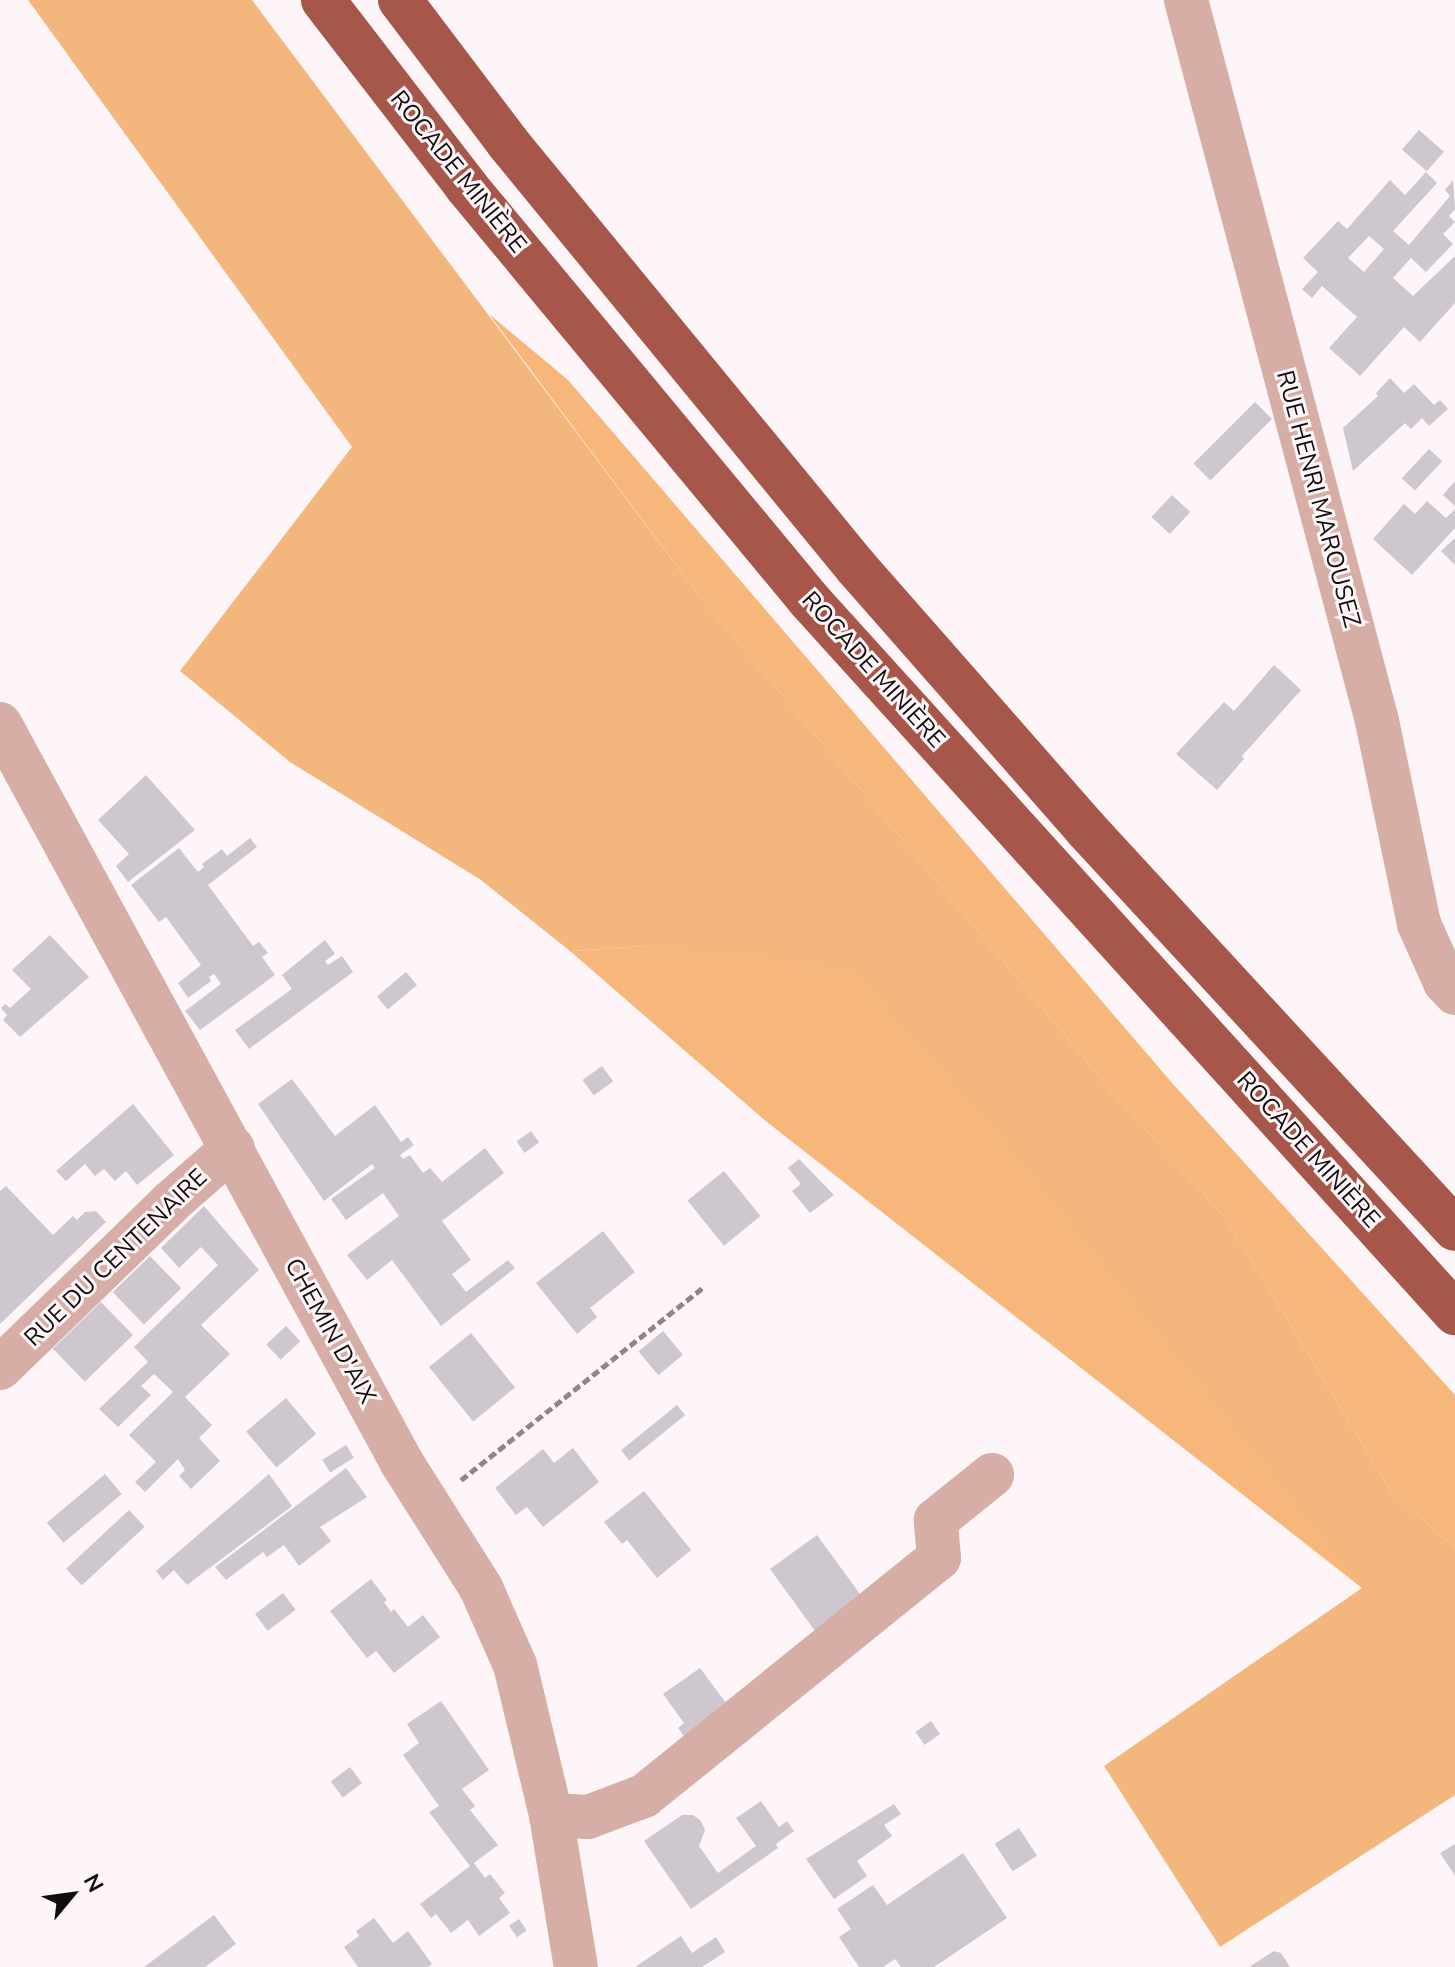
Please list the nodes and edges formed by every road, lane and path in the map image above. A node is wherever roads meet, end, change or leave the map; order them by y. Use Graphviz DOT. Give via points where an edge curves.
graph roads {
  1 [pos="323,0"];
  2 [pos="400,0"];
  3 [pos="1186,0"];
  4 [pos="0,724"];
  5 [pos="1455,993"];
  6 [pos="233,1148"];
  7 [pos="1455,1229"];
  8 [pos="704,1287"];
  9 [pos="1455,1313"];
  10 [pos="0,1368"];
  11 [pos="992,1475"];
  12 [pos="426,1501"];
  13 [pos="551,1815"];
  14 [pos="567,1962"];
  1 -- 9 [label="highway, ROCADE MINIÈRE" via="466,186 810,601"];
  2 -- 7 [label="highway" via="518,155 856,567 1086,829"];
  3 -- 5 [label="street, RUE HENRI MAROUSEZ" via="1377,721 1419,924"];
  4 -- 6 [label="street, CHEMIN D'AIX"];
  6 -- 10 [label="street, RUE DU CENTENAIRE"];
  6 -- 12 [label="street, CHEMIN D'AIX"];
  8 -- 12 [label="path" via="458,1483"];
  11 -- 13 [label="street" via="936,1520 939,1558 644,1796 588,1817"];
  12 -- 13 [label="street, CHEMIN D'AIX" via="481,1588 515,1665"];
  13 -- 14 [label="street, CHEMIN D'AIX"];
}
